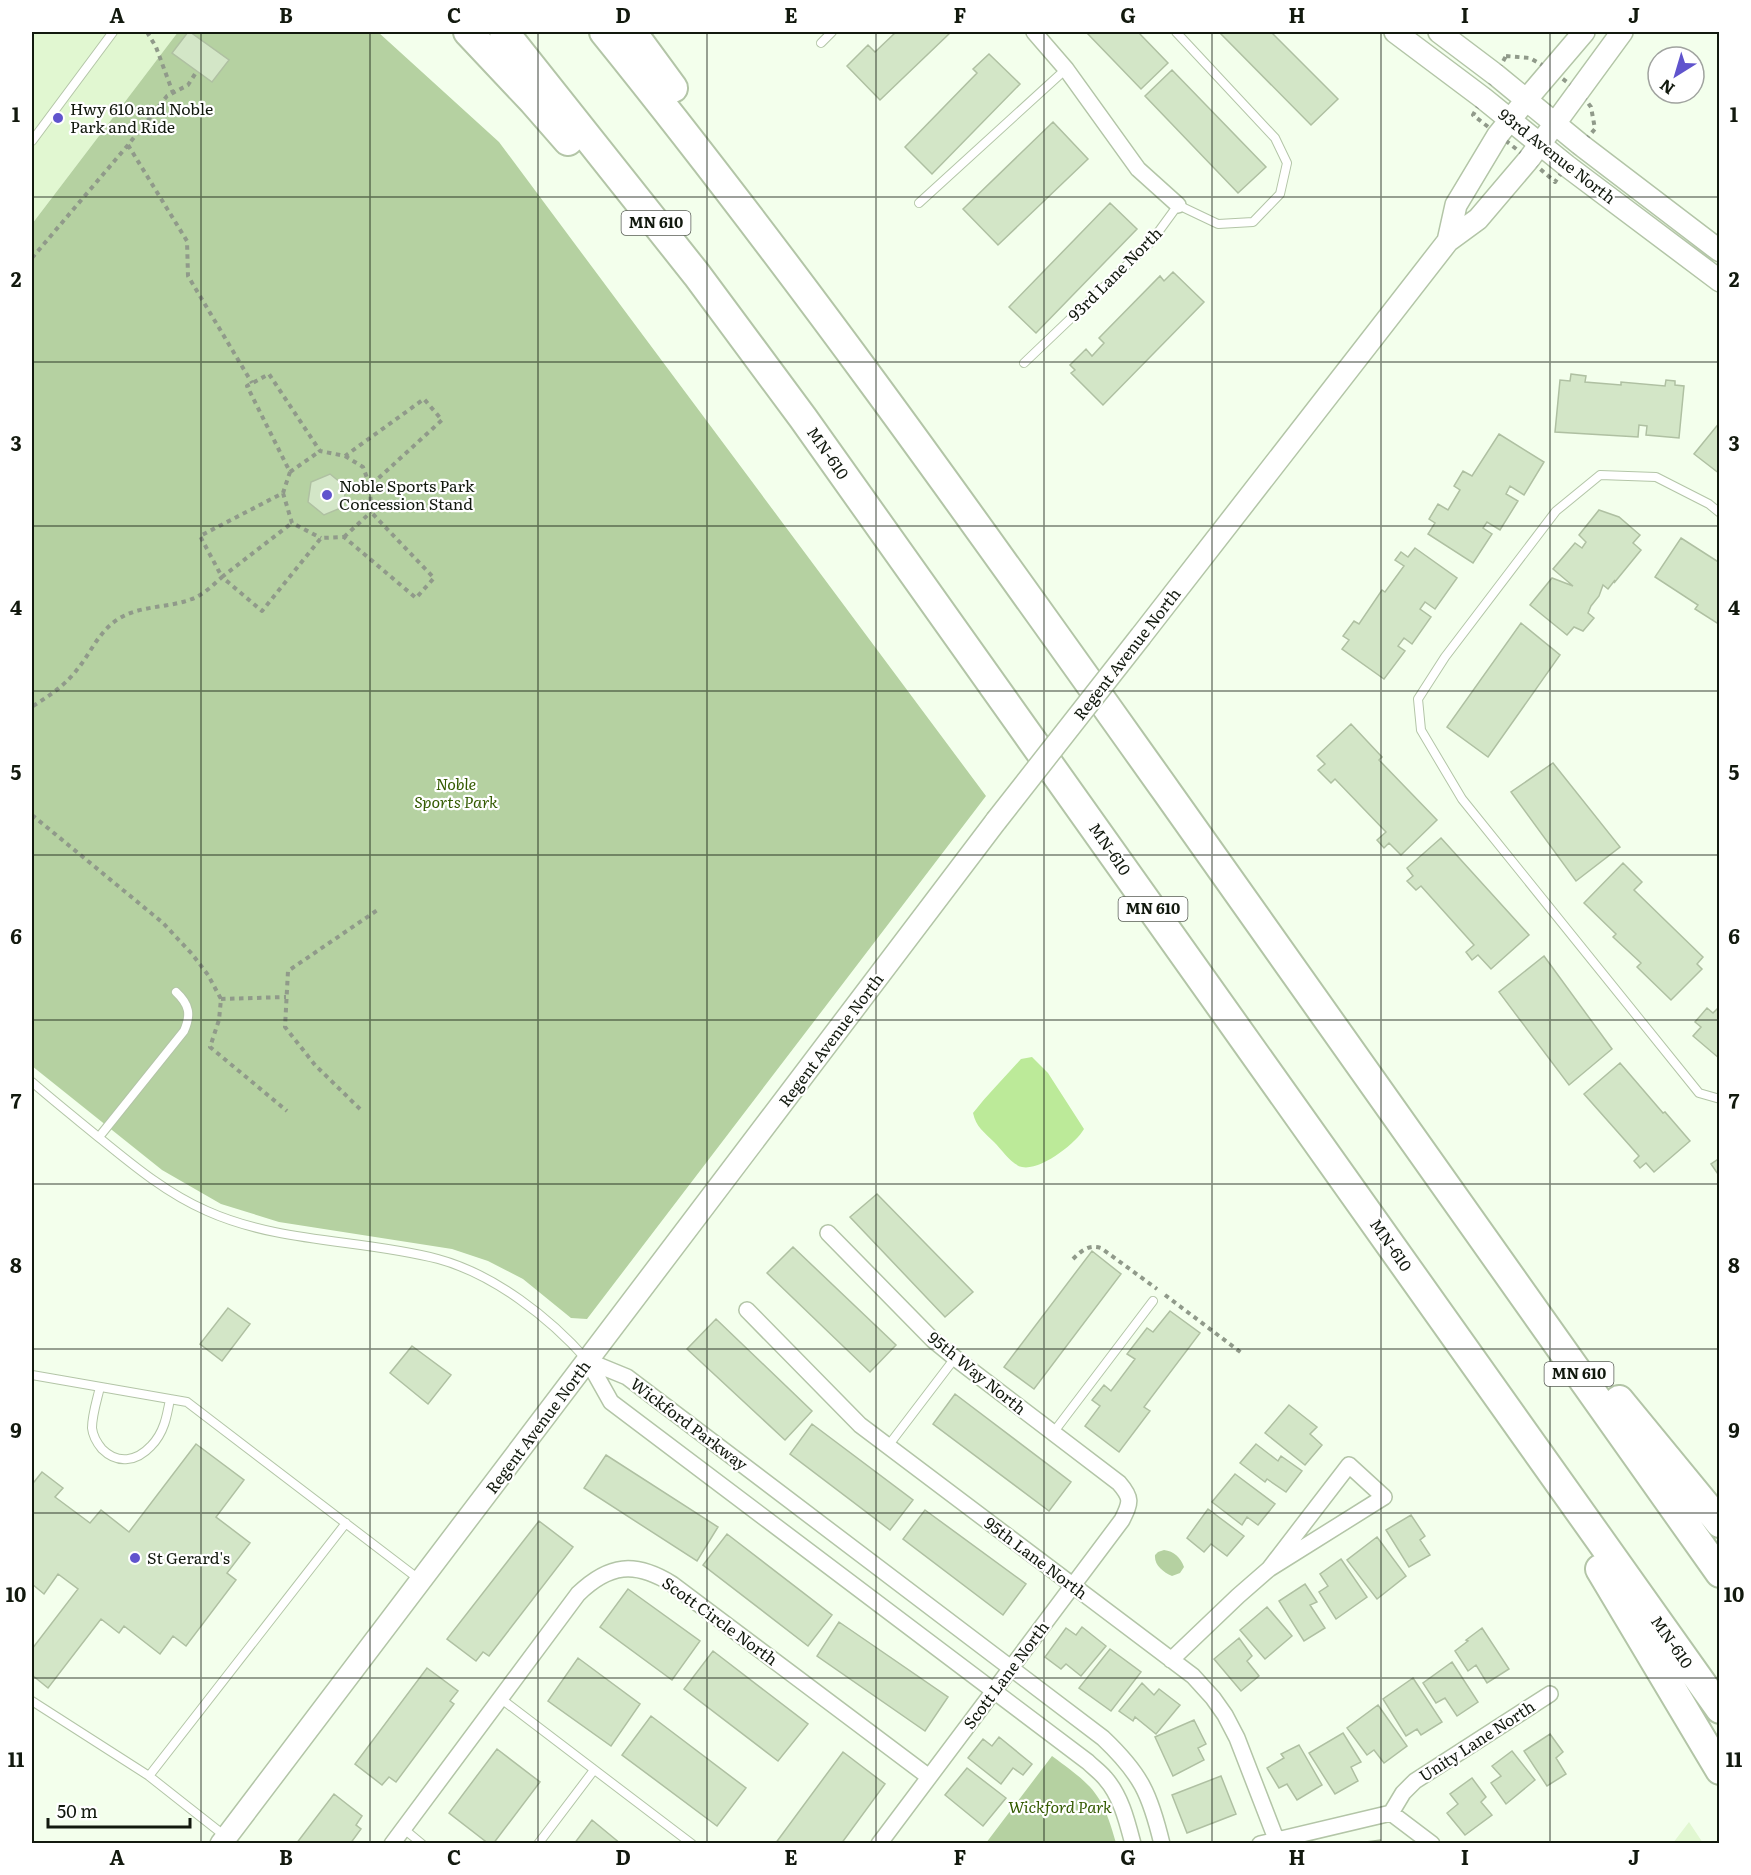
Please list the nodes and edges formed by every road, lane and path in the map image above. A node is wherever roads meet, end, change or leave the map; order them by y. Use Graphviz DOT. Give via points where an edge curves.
graph roads {
  1 [pos="113,32"];
  2 [pos="147,32"];
  3 [pos="468,32"];
  4 [pos="504,32"];
  5 [pos="604,32"];
  6 [pos="632,32"];
  7 [pos="832,32"];
  8 [pos="1034,32"];
  9 [pos="1176,32"];
  10 [pos="1395,32"];
  11 [pos="1439,32"];
  12 [pos="1584,32"];
  13 [pos="1622,32"];
  14 [pos="820,43"];
  15 [pos="1066,69"];
  16 [pos="197,71"];
  17 [pos="173,93"];
  18 [pos="1526,100"];
  19 [pos="1510,120"];
  20 [pos="1556,123"];
  21 [pos="32,141"];
  22 [pos="1540,145"];
  23 [pos="128,146"];
  24 [pos="919,203"];
  25 [pos="1178,205"];
  26 [pos="755,223"];
  27 [pos="1448,241"];
  28 [pos="1719,251"];
  29 [pos="32,258"];
  30 [pos="1719,281"];
  31 [pos="1024,363"];
  32 [pos="252,383"];
  33 [pos="803,418"];
  34 [pos="320,452"];
  35 [pos="345,456"];
  36 [pos="290,472"];
  37 [pos="370,486"];
  38 [pos="282,493"];
  39 [pos="370,512"];
  40 [pos="1719,513"];
  41 [pos="292,523"];
  42 [pos="344,537"];
  43 [pos="321,538"];
  44 [pos="222,577"];
  45 [pos="32,706"];
  46 [pos="32,815"];
  47 [pos="379,909"];
  48 [pos="176,992"];
  49 [pos="286,998"];
  50 [pos="221,999"];
  51 [pos="32,1082"];
  52 [pos="1719,1099"];
  53 [pos="360,1109"];
  54 [pos="287,1111"];
  55 [pos="99,1137"];
  56 [pos="1439,1176"];
  57 [pos="828,1233"];
  58 [pos="1153,1300"];
  59 [pos="747,1310"];
  60 [pos="955,1358"];
  61 [pos="588,1361"];
  62 [pos="32,1375"];
  63 [pos="100,1387"];
  64 [pos="170,1399"];
  65 [pos="1502,1401"];
  66 [pos="1053,1433"];
  67 [pos="888,1446"];
  68 [pos="1130,1504"];
  69 [pos="346,1523"];
  70 [pos="1719,1523"];
  71 [pos="1269,1569"];
  72 [pos="1719,1573"];
  73 [pos="422,1581"];
  74 [pos="1073,1586"];
  75 [pos="1171,1660"];
  76 [pos="1012,1669"];
  77 [pos="993,1691"];
  78 [pos="1550,1694"];
  79 [pos="500,1698"];
  80 [pos="32,1701"];
  81 [pos="1719,1709"];
  82 [pos="594,1770"];
  83 [pos="1719,1770"];
  84 [pos="149,1776"];
  85 [pos="929,1777"];
  86 [pos="1391,1813"];
  87 [pos="404,1829"];
  88 [pos="223,1840"];
  89 [pos="1277,1842"];
  90 [pos="392,1844"];
  91 [pos="422,1844"];
  92 [pos="538,1844"];
  93 [pos="692,1844"];
  94 [pos="879,1844"];
  95 [pos="1133,1844"];
  96 [pos="1162,1844"];
  97 [pos="1260,1844"];
  98 [pos="1432,1844"];
  1 -- 21 [label="lane"];
  2 -- 17 [label="path"];
  3 -- 33 [label="highway" via="533,100"];
  4 -- 33 [label="highway, MN-610 / MN 610" via="697,275"];
  5 -- 26 [label="highway, MN 610"];
  6 -- 26 [label="highway" via="676,93"];
  7 -- 14 [label="lane"];
  8 -- 15 [label="street"];
  9 -- 25 [label="lane" via="1275,138 1287,163 1280,194 1253,222 1218,224"];
  10 -- 19 [label="street, 93rd Avenue North"];
  11 -- 18 [label="street, 93rd Avenue North"];
  12 -- 18 [label="street, Regent Avenue North"];
  13 -- 20 [label="street, Regent Avenue North"];
  15 -- 24 [label="lane"];
  15 -- 25 [label="street" via="1138,169"];
  16 -- 17 [label="path" via="188,85"];
  17 -- 23 [label="path"];
  18 -- 19 [label="street, Regent Avenue North"];
  18 -- 20 [label="street, 93rd Avenue North"];
  19 -- 22 [label="street, 93rd Avenue North"];
  19 -- 27 [label="street, Regent Avenue North" via="1456,205"];
  20 -- 22 [label="street, Regent Avenue North"];
  20 -- 28 [label="street, 93rd Avenue North"];
  22 -- 27 [label="street, Regent Avenue North" via="1478,219"];
  22 -- 30 [label="street, 93rd Avenue North"];
  23 -- 29 [label="path"];
  23 -- 32 [label="path" via="187,241 188,276"];
  25 -- 31 [label="lane, 93rd Lane North" via="1151,242"];
  26 -- 56 [label="highway, MN 610" via="875,384"];
  27 -- 61 [label="street, Regent Avenue North, bridge" via="996,821"];
  32 -- 34 [label="path" via="269,374"];
  32 -- 36 [label="path" via="247,386"];
  33 -- 65 [label="highway, MN-610 / MN 610"];
  34 -- 35 [label="path"];
  34 -- 36 [label="path"];
  35 -- 37 [label="path" via="363,467"];
  35 -- 37 [label="path" via="424,399 442,420"];
  36 -- 38 [label="path"];
  37 -- 39 [label="path"];
  38 -- 41 [label="path"];
  38 -- 44 [label="path" via="200,536"];
  39 -- 42 [label="path"];
  39 -- 42 [label="path" via="434,578 416,598"];
  40 -- 52 [label="lane" via="1656,477 1600,475 1556,511 1444,657 1418,699 1421,730 1462,799 1699,1093"];
  41 -- 43 [label="path"];
  41 -- 44 [label="path"];
  42 -- 43 [label="path"];
  43 -- 44 [label="path" via="262,611"];
  44 -- 45 [label="path" via="193,599 143,610 109,625 60,689"];
  46 -- 50 [label="path" via="163,923 192,954"];
  47 -- 49 [label="path" via="288,971"];
  48 -- 55 [label="lane" via="189,1013 184,1032"];
  49 -- 50 [label="path"];
  49 -- 53 [label="path" via="285,1027 315,1065"];
  50 -- 54 [label="path" via="210,1047"];
  51 -- 55 [label="lane"];
  55 -- 61 [label="lane" via="176,1195 246,1226 440,1259 476,1273 543,1318"];
  56 -- 70 [label="highway"];
  56 -- 72 [label="highway, MN 610"];
  57 -- 60 [label="street, 95th Way North"];
  58 -- 66 [label="lane"];
  59 -- 67 [label="street, 95th Lane North" via="860,1425"];
  60 -- 66 [label="street, 95th Way North"];
  60 -- 67 [label="lane"];
  61 -- 73 [label="street, Regent Avenue North"];
  61 -- 76 [label="street, Wickford Parkway" via="627,1377"];
  61 -- 77 [label="street, Wickford Parkway" via="611,1402"];
  62 -- 63 [label="lane"];
  63 -- 64 [label="lane"];
  63 -- 64 [label="lane" via="92,1428 96,1443 109,1456 125,1460 140,1456 153,1444 165,1424"];
  64 -- 69 [label="lane" via="188,1402"];
  65 -- 81 [label="highway, MN-610 / MN 610"];
  65 -- 83 [label="highway"];
  66 -- 68 [label="street, 95th Way North" via="1119,1483"];
  67 -- 74 [label="street, 95th Lane North"];
  68 -- 74 [label="street, Scott Lane North"];
  69 -- 73 [label="lane"];
  69 -- 84 [label="lane"];
  71 -- 71 [label="street" via="1349,1465 1384,1497 1336,1527"];
  71 -- 75 [label="street"];
  73 -- 88 [label="street, Regent Avenue North"];
  74 -- 75 [label="street, 95th Lane North"];
  74 -- 76 [label="street, Scott Lane North"];
  75 -- 89 [label="street, 95th Lane North" via="1193,1676 1225,1715"];
  76 -- 77 [label="street, Scott Lane North"];
  76 -- 96 [label="street, Wickford Parkway" via="1124,1758 1141,1780 1154,1809"];
  77 -- 85 [label="street, Scott Lane North"];
  77 -- 95 [label="street, Wickford Parkway" via="1106,1778 1118,1797"];
  78 -- 86 [label="street, Unity Lane North" via="1414,1781"];
  79 -- 82 [label="lane"];
  79 -- 85 [label="street, Scott Circle North" via="591,1581 624,1568 641,1571 672,1584"];
  79 -- 87 [label="street, Scott Circle North"];
  80 -- 84 [label="lane"];
  82 -- 92 [label="lane"];
  82 -- 93 [label="lane"];
  84 -- 88 [label="lane"];
  85 -- 94 [label="street, Scott Lane North"];
  86 -- 89 [label="street"];
  86 -- 98 [label="street"];
  87 -- 90 [label="street, Scott Circle North"];
  87 -- 91 [label="lane"];
  89 -- 97 [label="street"];
}
